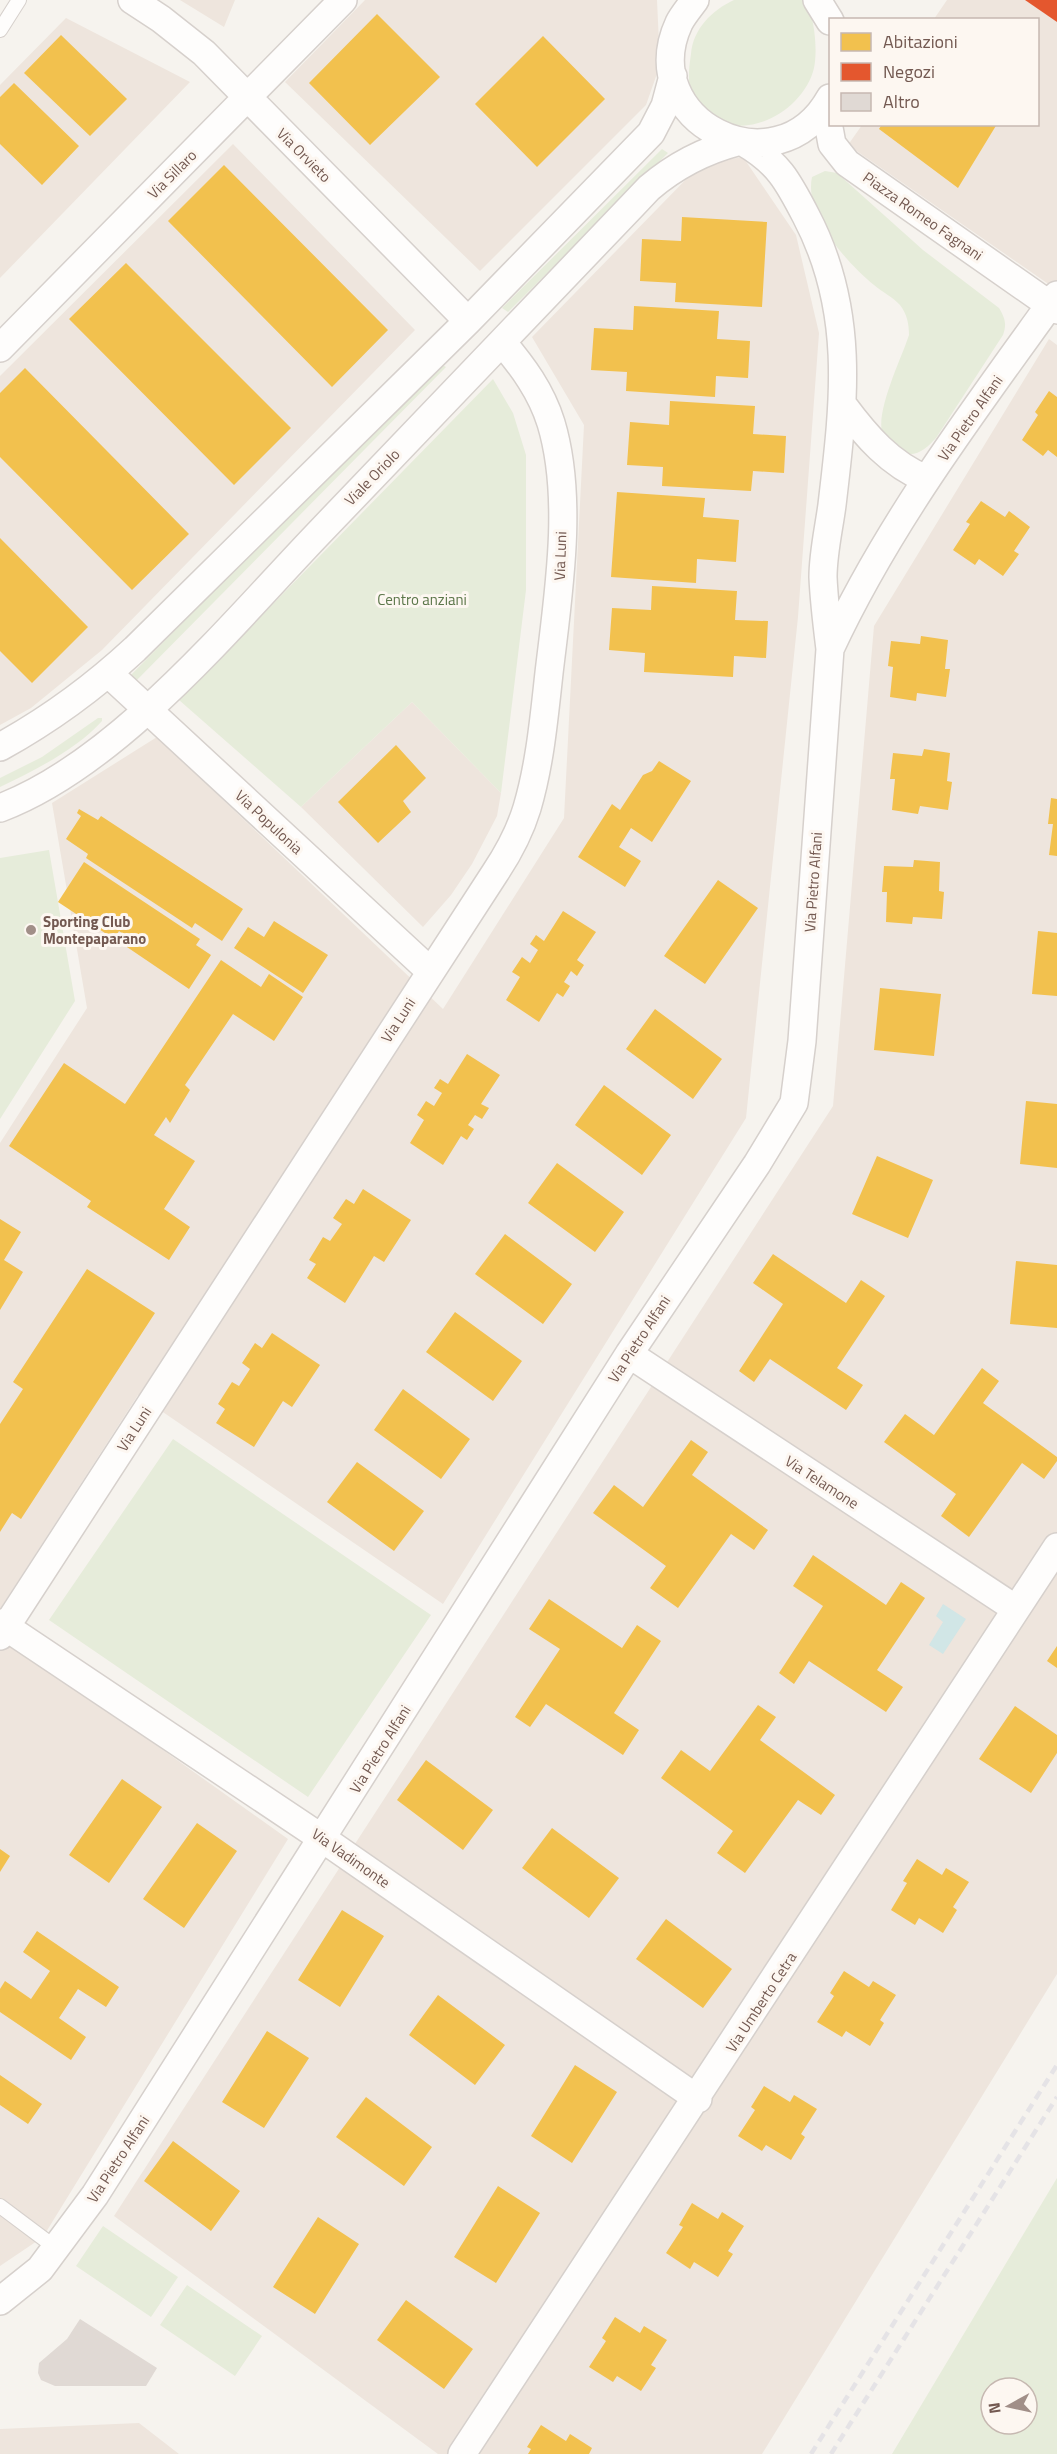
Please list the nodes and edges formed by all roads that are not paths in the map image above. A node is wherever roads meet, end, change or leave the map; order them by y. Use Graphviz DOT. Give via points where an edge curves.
graph roads {
  1 [pos="19,0"];
  2 [pos="132,0"];
  3 [pos="343,0"];
  4 [pos="817,0"];
  5 [pos="843,0"];
  6 [pos="684,7"];
  7 [pos="829,18"];
  8 [pos="838,18"];
  9 [pos="0,30"];
  10 [pos="673,76"];
  11 [pos="248,97"];
  12 [pos="828,101"];
  13 [pos="830,126"];
  14 [pos="740,142"];
  15 [pos="1055,304"];
  16 [pos="468,321"];
  17 [pos="502,342"];
  18 [pos="0,348"];
  19 [pos="843,405"];
  20 [pos="926,479"];
  21 [pos="830,649"];
  22 [pos="108,673"];
  23 [pos="147,708"];
  24 [pos="0,747"];
  25 [pos="0,808"];
  26 [pos="430,971"];
  27 [pos="628,1354"];
  28 [pos="1057,1548"];
  29 [pos="1016,1609"];
  30 [pos="2,1629"];
  31 [pos="323,1839"];
  32 [pos="698,2099"];
  33 [pos="0,2206"];
  34 [pos="56,2248"];
  35 [pos="0,2301"];
  36 [pos="462,2454"];
  1 -- 9 [label="lane"];
  2 -- 11 [label="street, Via Orvieto" via="204,53"];
  3 -- 11 [label="street, Via Sillaro"];
  4 -- 7 [label="street"];
  5 -- 8 [label="street"];
  6 -- 10 [label="street" via="673,42"];
  10 -- 14 [label="street" via="685,105 699,122"];
  10 -- 16 [label="street" via="665,106 651,133"];
  11 -- 16 [label="street, Via Orvieto"];
  11 -- 18 [label="street, Via Sillaro"];
  12 -- 14 [label="street" via="801,131 759,144"];
  13 -- 15 [label="street, Piazza Romeo Fagnani" via="832,144 847,163"];
  14 -- 17 [label="street, Viale Oriolo" via="687,160 658,180"];
  14 -- 19 [label="street" via="764,154 778,167 825,255 837,300 844,363"];
  15 -- 20 [label="street, Via Pietro Alfani"];
  16 -- 22 [label="street"];
  17 -- 23 [label="street, Viale Oriolo"];
  17 -- 26 [label="street, Via Luni" via="533,382 556,444 561,491 557,611 539,757 526,810 505,858"];
  19 -- 20 [label="street" via="862,431 894,462"];
  19 -- 21 [label="street" via="823,574"];
  20 -- 21 [label="street, Via Pietro Alfani" via="854,597"];
  21 -- 27 [label="street, Via Pietro Alfani" via="802,1041 794,1103"];
  22 -- 23 [label="street, Via Populonia"];
  22 -- 24 [label="street" via="40,724"];
  23 -- 25 [label="street, Viale Oriolo" via="60,778"];
  23 -- 26 [label="street, Via Populonia"];
  26 -- 30 [label="street, Via Luni"];
  27 -- 29 [label="street, Via Telamone"];
  27 -- 31 [label="street, Via Pietro Alfani"];
  28 -- 29 [label="street, Via Umberto Cetra"];
  29 -- 32 [label="street, Via Umberto Cetra"];
  30 -- 31 [label="street, Via Vadimonte"];
  31 -- 32 [label="street, Via Vadimonte"];
  31 -- 34 [label="street, Via Pietro Alfani" via="95,2195"];
  32 -- 36 [label="street, Via Umberto Cetra"];
  33 -- 34 [label="lane"];
  34 -- 35 [label="street, Via Pietro Alfani" via="40,2269"];
}
